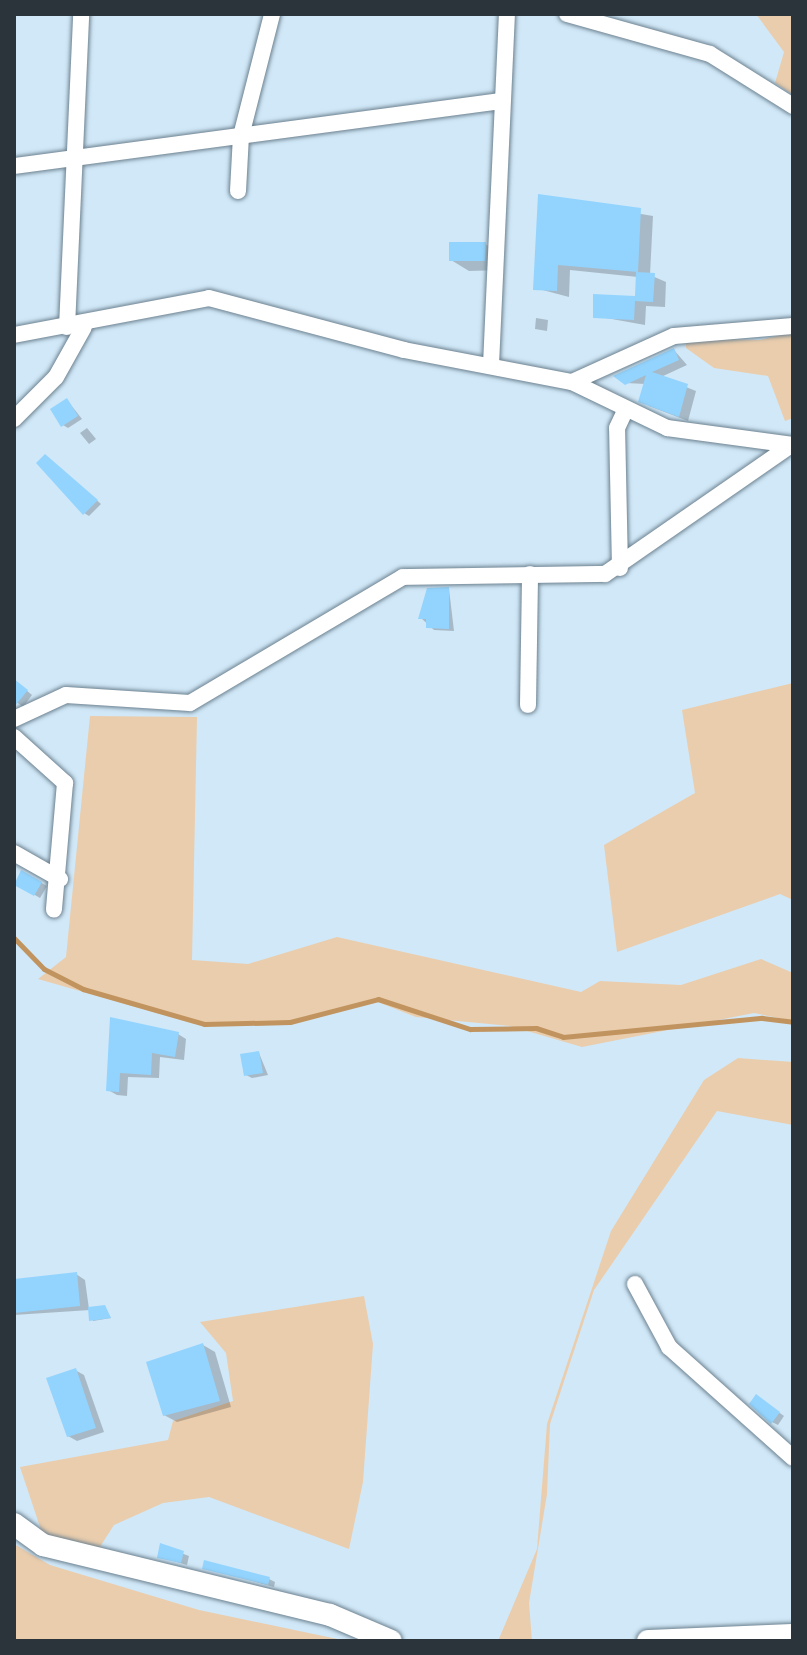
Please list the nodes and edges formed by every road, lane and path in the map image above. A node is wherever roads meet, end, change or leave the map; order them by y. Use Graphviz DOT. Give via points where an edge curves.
graph roads {
  1 [pos="81,14"];
  2 [pos="272,14"];
  3 [pos="507,14"];
  4 [pos="567,14"];
  5 [pos="499,101"];
  6 [pos="793,106"];
  7 [pos="241,136"];
  8 [pos="75,158"];
  9 [pos="14,166"];
  10 [pos="238,191"];
  11 [pos="793,326"];
  12 [pos="76,327"];
  13 [pos="14,335"];
  14 [pos="491,365"];
  15 [pos="572,382"];
  16 [pos="625,411"];
  17 [pos="14,419"];
  18 [pos="792,445"];
  19 [pos="620,568"];
  20 [pos="530,574"];
  21 [pos="528,705"];
  22 [pos="14,719"];
  23 [pos="14,737"];
  24 [pos="14,853"];
  25 [pos="60,879"];
  26 [pos="54,910"];
  27 [pos="635,1284"];
  28 [pos="793,1458"];
  29 [pos="14,1524"];
  30 [pos="793,1635"];
  31 [pos="391,1641"];
  32 [pos="648,1641"];
  1 -- 8 [label="street"];
  2 -- 7 [label="street"];
  3 -- 5 [label="street"];
  4 -- 6 [label="street" via="710,54"];
  5 -- 7 [label="street"];
  5 -- 14 [label="street"];
  7 -- 8 [label="street"];
  7 -- 10 [label="street"];
  8 -- 9 [label="street"];
  8 -- 12 [label="street"];
  11 -- 15 [label="street" via="674,336"];
  12 -- 13 [label="street"];
  12 -- 14 [label="street" via="139,306 209,298 404,350"];
  12 -- 17 [label="street" via="56,377"];
  14 -- 15 [label="street"];
  15 -- 16 [label="street"];
  16 -- 18 [label="street" via="667,428"];
  16 -- 19 [label="street" via="617,428"];
  18 -- 19 [label="street"];
  19 -- 20 [label="street"];
  20 -- 21 [label="street"];
  20 -- 22 [label="street" via="403,577 190,703 66,695"];
  23 -- 25 [label="street" via="65,783"];
  24 -- 25 [label="street"];
  25 -- 26 [label="street"];
  27 -- 28 [label="street" via="669,1347"];
  29 -- 31 [label="street" via="43,1545 330,1615"];
  30 -- 32 [label="street"];
}
